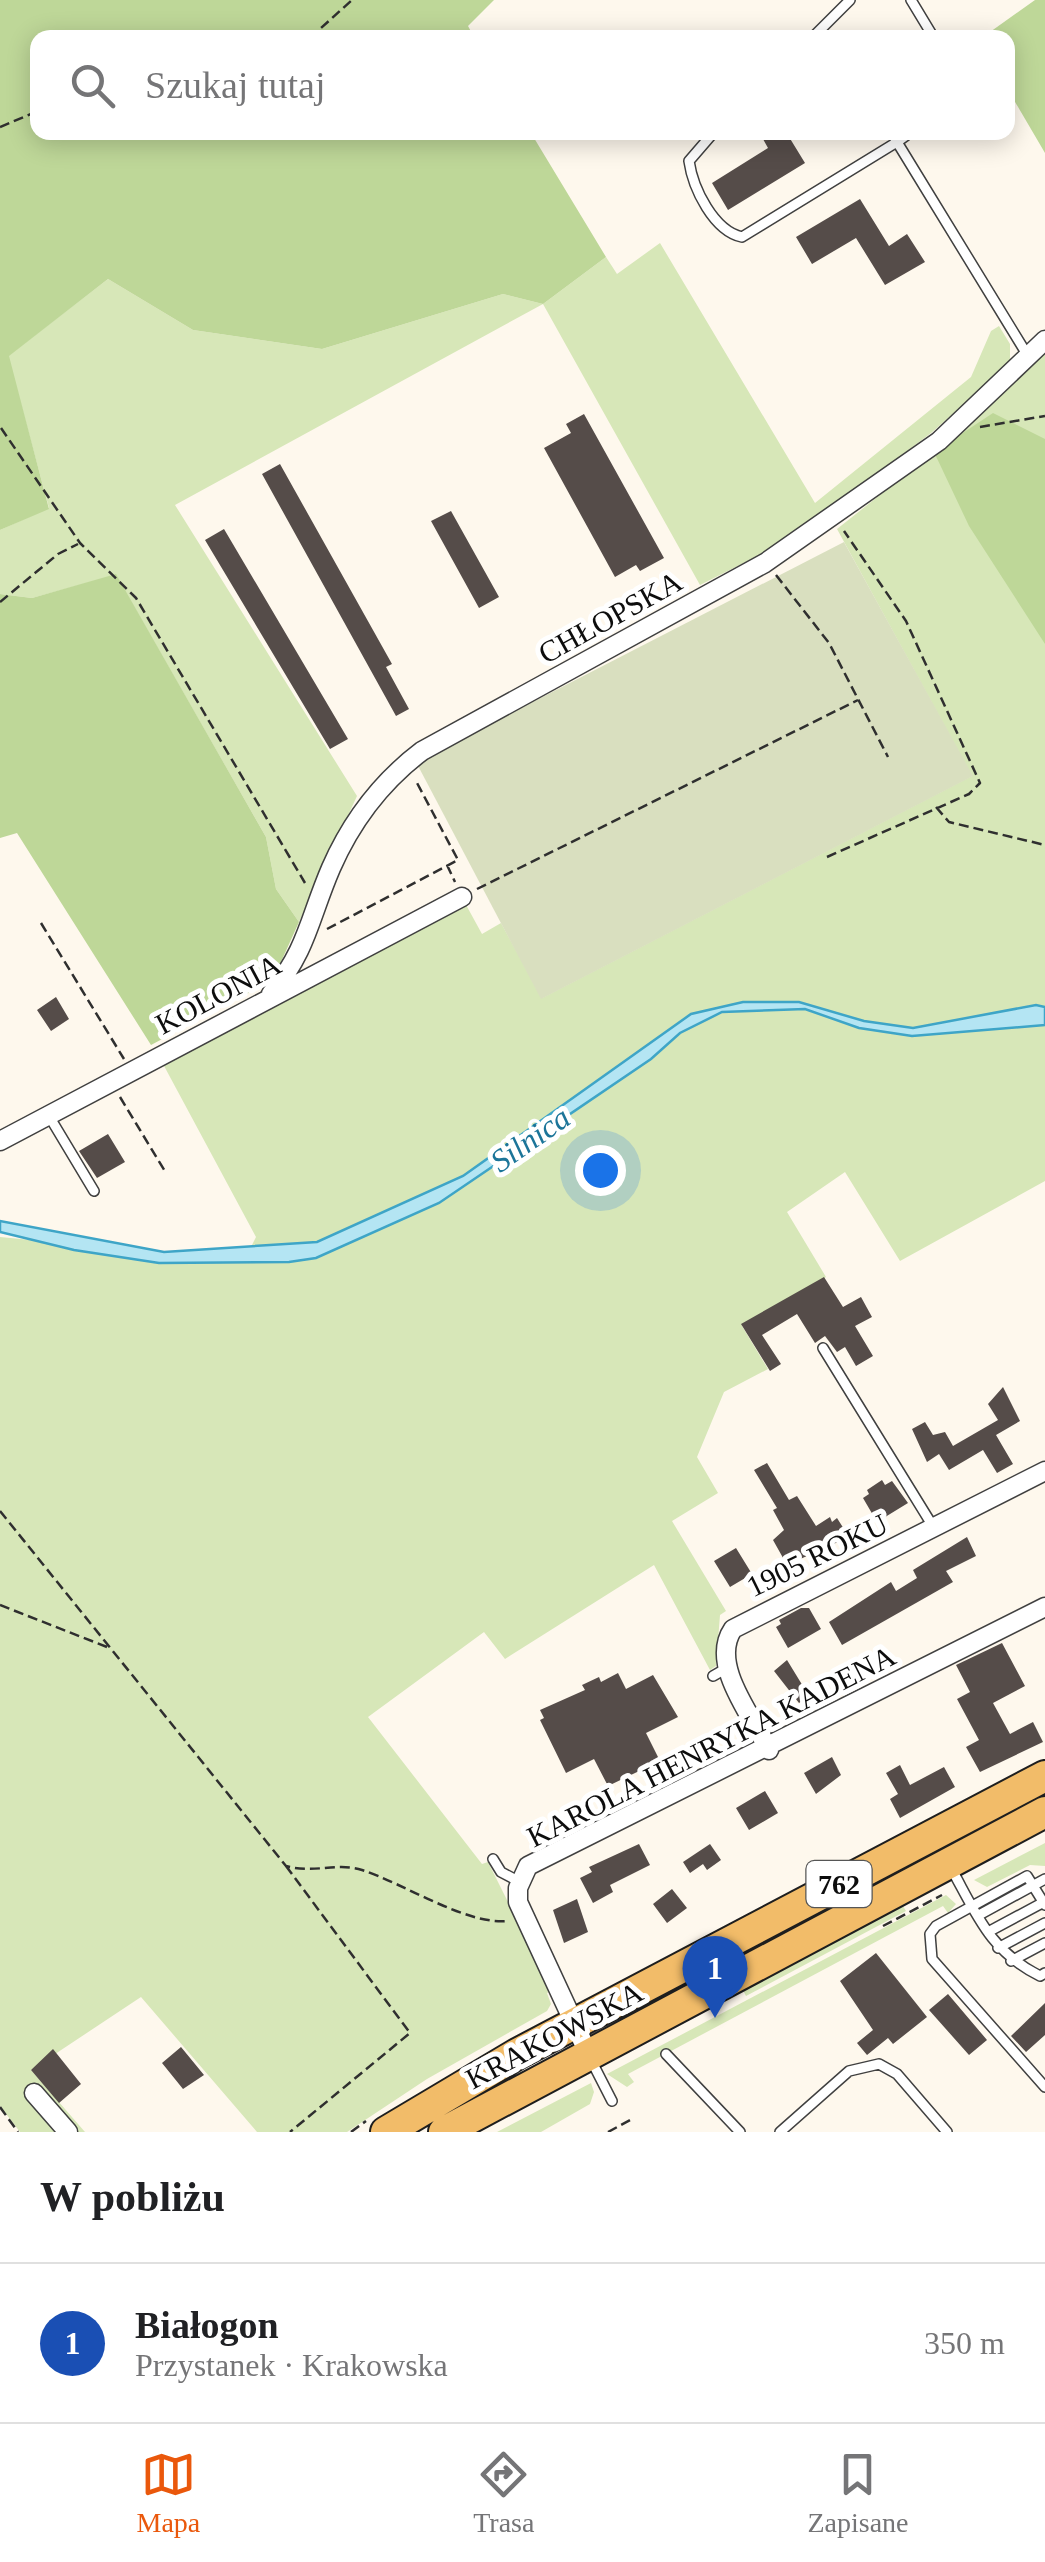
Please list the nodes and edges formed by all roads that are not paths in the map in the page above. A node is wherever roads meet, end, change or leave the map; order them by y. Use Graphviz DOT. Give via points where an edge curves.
graph roads {
  1 [pos="850,0"];
  2 [pos="912,0"];
  3 [pos="824,25"];
  4 [pos="819,30"];
  5 [pos="827,30"];
  6 [pos="929,30"];
  7 [pos="707,140"];
  8 [pos="889,140"];
  9 [pos="896,140"];
  10 [pos="1045,340"];
  11 [pos="1028,356"];
  12 [pos="462,896"];
  13 [pos="271,994"];
  14 [pos="49,1116"];
  15 [pos="0,1142"];
  16 [pos="94,1191"];
  17 [pos="823,1348"];
  18 [pos="1045,1471"];
  19 [pos="934,1528"];
  20 [pos="1045,1607"];
  21 [pos="769,1750"];
  22 [pos="1045,1776"];
  23 [pos="1045,1812"];
  24 [pos="934,1834"];
  25 [pos="494,1859"];
  26 [pos="949,1862"];
  27 [pos="1045,1879"];
  28 [pos="520,1882"];
  29 [pos="1035,1884"];
  30 [pos="1044,1904"];
  31 [pos="976,1910"];
  32 [pos="1045,1922"];
  33 [pos="988,1932"];
  34 [pos="1045,1943"];
  35 [pos="998,1948"];
  36 [pos="1010,1961"];
  37 [pos="1043,1977"];
  38 [pos="576,2022"];
  39 [pos="588,2053"];
  40 [pos="666,2054"];
  41 [pos="1045,2087"];
  42 [pos="34,2093"];
  43 [pos="612,2101"];
  44 [pos="68,2132"];
  45 [pos="386,2132"];
  46 [pos="444,2132"];
  47 [pos="740,2132"];
  48 [pos="780,2132"];
  49 [pos="947,2132"];
  1 -- 3 [label="lane"];
  2 -- 6 [label="lane"];
  3 -- 4 [label="lane"];
  3 -- 5 [label="lane"];
  7 -- 8 [label="lane" via="689,162 691,174 718,225 742,237"];
  9 -- 11 [label="lane"];
  10 -- 11 [label="street, CHŁOPSKA"];
  11 -- 13 [label="street, CHŁOPSKA" via="949,432 765,563 407,763 347,834 298,962"];
  12 -- 13 [label="street, KOLONIA"];
  13 -- 14 [label="street, KOLONIA"];
  14 -- 15 [label="street, KOLONIA"];
  14 -- 16 [label="lane"];
  17 -- 19 [label="lane"];
  18 -- 19 [label="street, 1905 ROKU"];
  19 -- 21 [label="street, 1905 ROKU" via="733,1628 720,1672"];
  20 -- 21 [label="street, KAROLA HENRYKA KADENA"];
  21 -- 28 [label="street, KAROLA HENRYKA KADENA" via="528,1866"];
  22 -- 24 [label="main road, KRAKOWSKA / 762"];
  23 -- 26 [label="main road, KRAKOWSKA / 762"];
  24 -- 26 [label="lane"];
  24 -- 38 [label="main road, KRAKOWSKA / 762"];
  25 -- 28 [label="lane" via="501,1872"];
  26 -- 31 [label="lane"];
  26 -- 39 [label="main road, KRAKOWSKA / 762"];
  27 -- 29 [label="lane"];
  28 -- 38 [label="street, KAROLA HENRYKA KADENA" via="518,1902"];
  29 -- 30 [label="lane"];
  29 -- 31 [label="lane" via="1027,1876"];
  30 -- 33 [label="lane"];
  31 -- 33 [label="lane"];
  31 -- 41 [label="lane" via="930,1934 932,1959"];
  32 -- 35 [label="lane"];
  33 -- 35 [label="lane"];
  34 -- 36 [label="lane"];
  35 -- 36 [label="lane"];
  36 -- 37 [label="lane"];
  38 -- 39 [label="street, KAROLA HENRYKA KADENA"];
  38 -- 45 [label="main road, KRAKOWSKA / 762"];
  39 -- 43 [label="lane"];
  39 -- 46 [label="main road, KRAKOWSKA / 762"];
  40 -- 47 [label="lane"];
  42 -- 44 [label="street"];
  48 -- 49 [label="lane" via="849,2071 879,2064 897,2074"];
}
